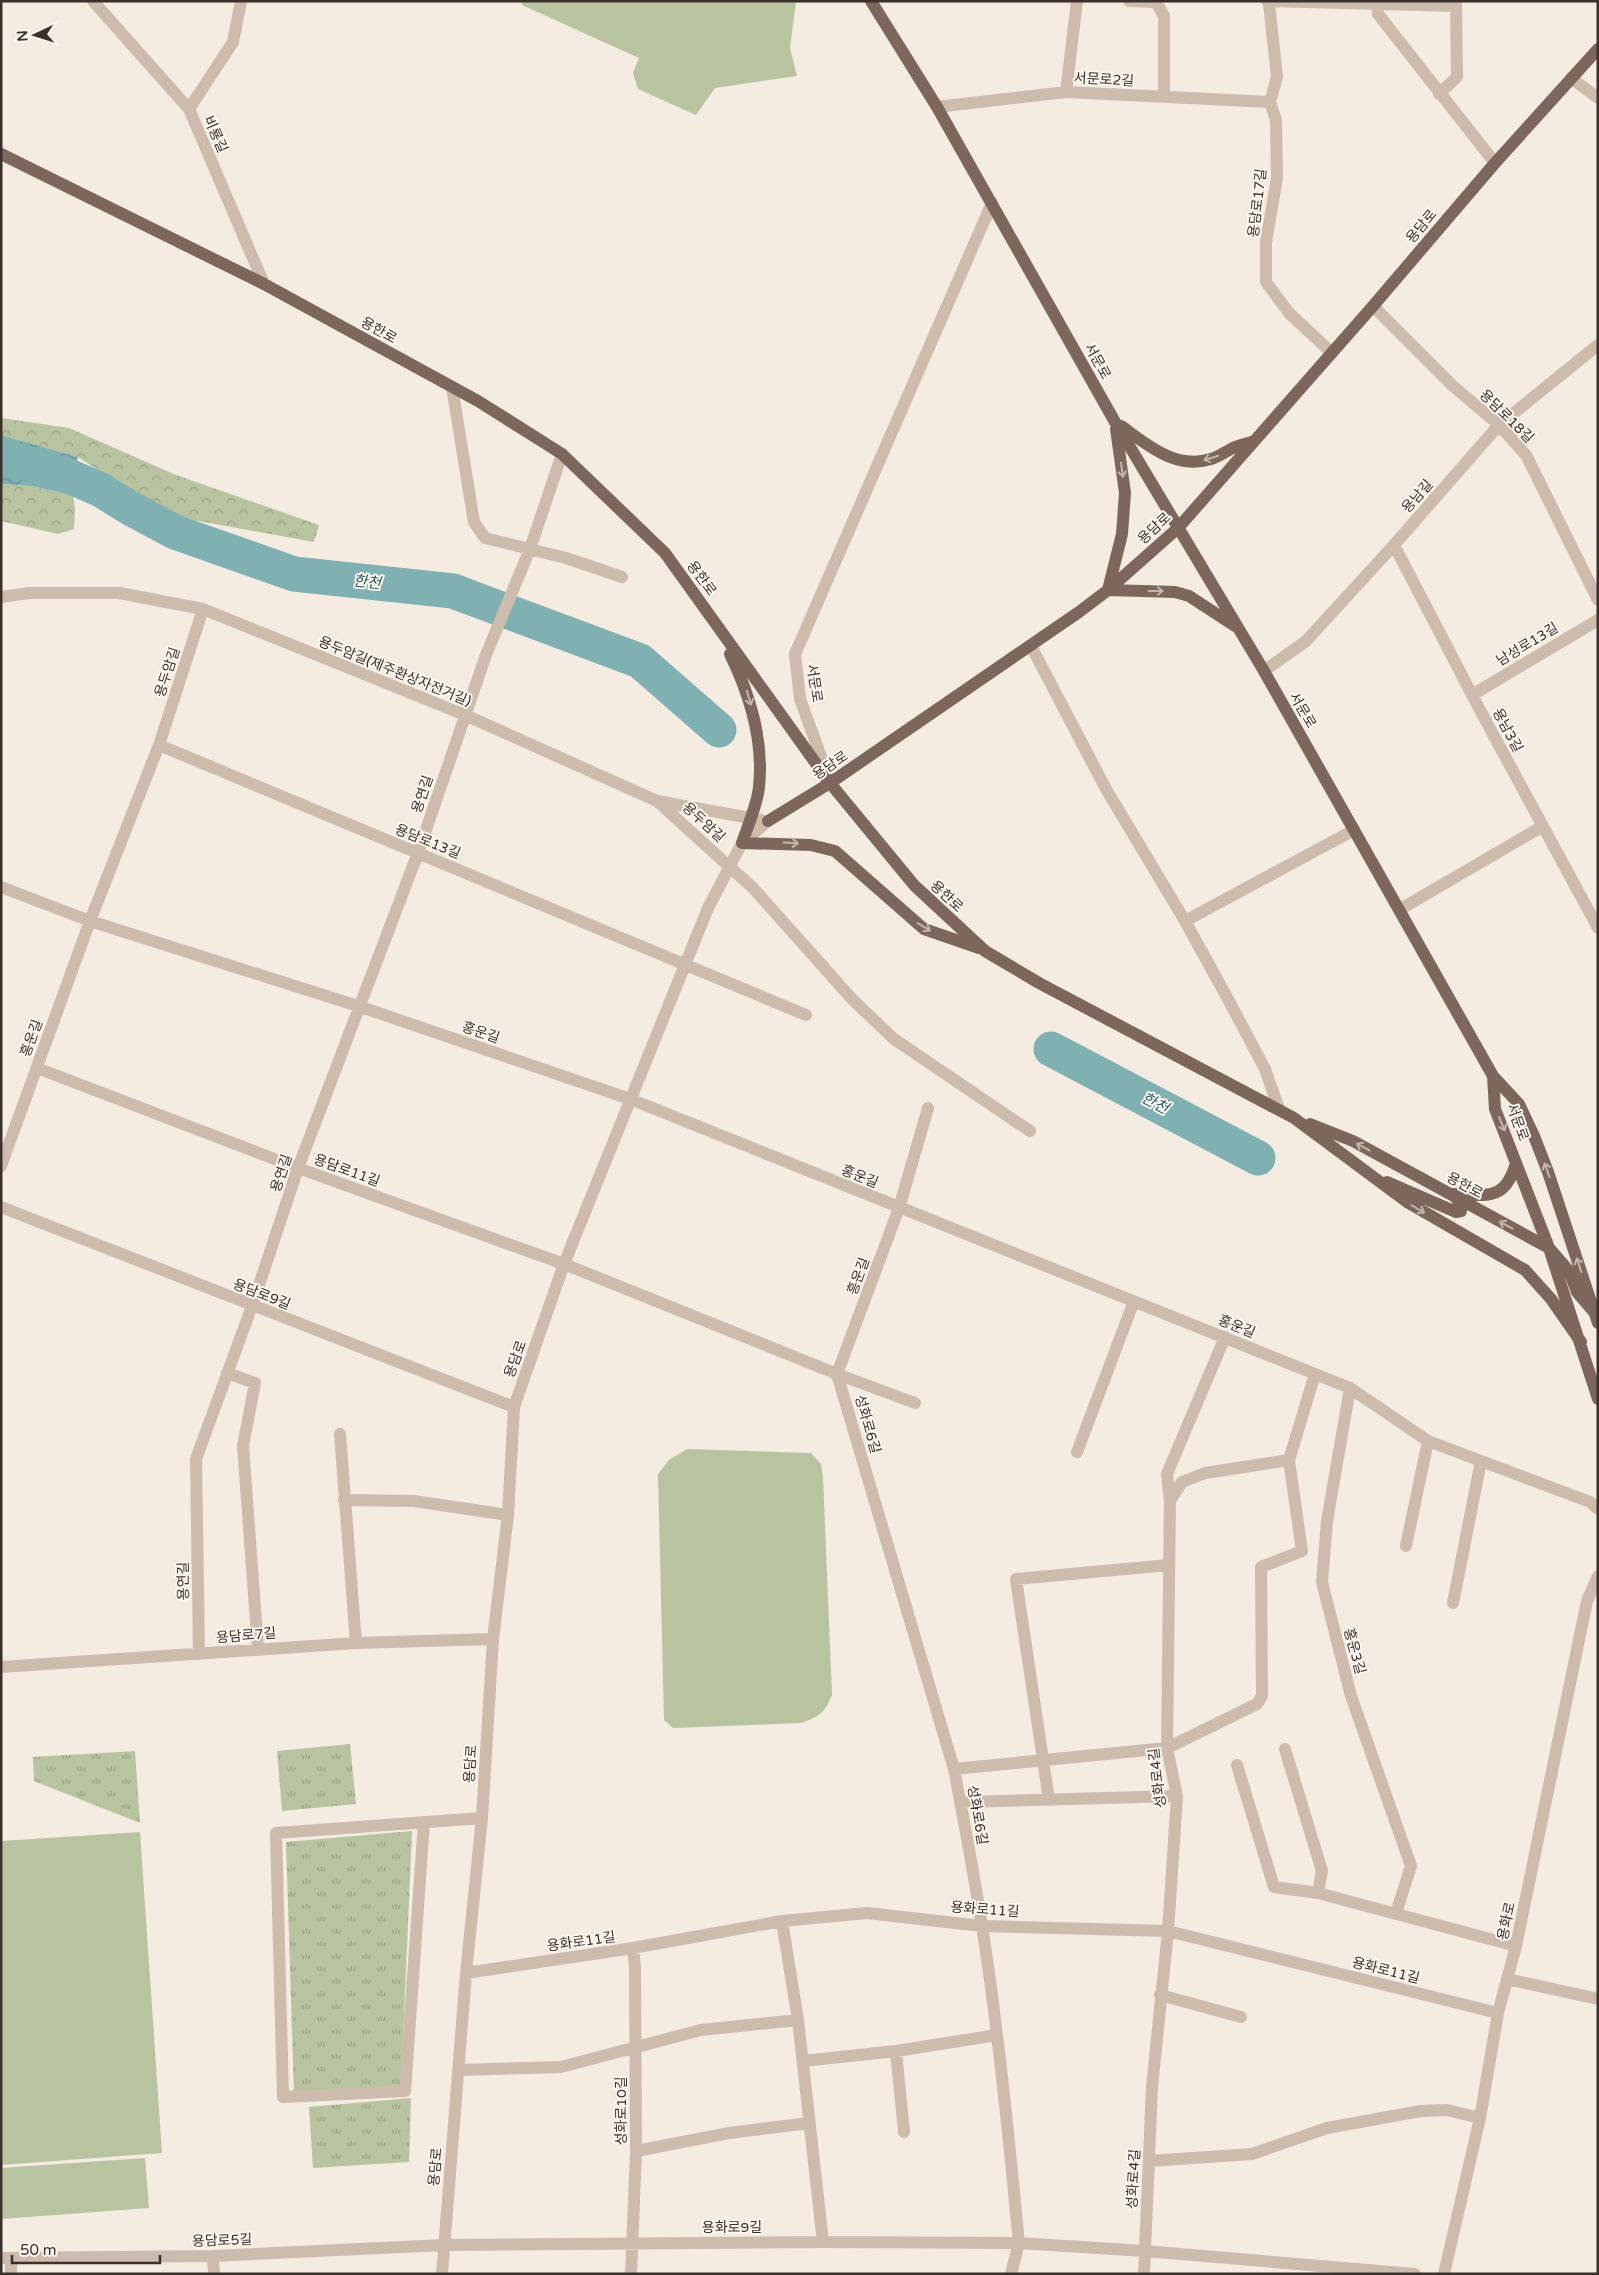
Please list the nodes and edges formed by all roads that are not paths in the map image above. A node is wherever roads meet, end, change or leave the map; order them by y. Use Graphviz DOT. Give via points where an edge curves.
graph roads {
  1 [pos="92,1"];
  2 [pos="241,1"];
  3 [pos="871,1"];
  4 [pos="1077,1"];
  5 [pos="1129,1"];
  6 [pos="1269,2"];
  7 [pos="1377,4"];
  8 [pos="1456,4"];
  9 [pos="1598,49"];
  10 [pos="1571,78"];
  11 [pos="1066,92"];
  12 [pos="1439,94"];
  13 [pos="1164,97"];
  14 [pos="1598,98"];
  15 [pos="1270,102"];
  16 [pos="938,107"];
  17 [pos="189,109"];
  18 [pos="1,154"];
  19 [pos="1495,163"];
  20 [pos="992,203"];
  21 [pos="264,284"];
  22 [pos="1373,306"];
  23 [pos="1598,345"];
  24 [pos="1332,353"];
  25 [pos="452,387"];
  26 [pos="1115,422"];
  27 [pos="1499,425"];
  28 [pos="1256,440"];
  29 [pos="562,454"];
  30 [pos="1178,528"];
  31 [pos="1394,545"];
  32 [pos="530,549"];
  33 [pos="622,577"];
  34 [pos="1108,590"];
  35 [pos="1,597"];
  36 [pos="1598,600"];
  37 [pos="203,609"];
  38 [pos="1598,620"];
  39 [pos="715,622"];
  40 [pos="1238,628"];
  41 [pos="1031,646"];
  42 [pos="1264,671"];
  43 [pos="1472,695"];
  44 [pos="464,715"];
  45 [pos="159,745"];
  46 [pos="830,783"];
  47 [pos="657,801"];
  48 [pos="750,818"];
  49 [pos="768,821"];
  50 [pos="1543,826"];
  51 [pos="1354,830"];
  52 [pos="742,843"];
  53 [pos="418,853"];
  54 [pos="730,867"];
  55 [pos="1,887"];
  56 [pos="1399,910"];
  57 [pos="90,921"];
  58 [pos="1185,921"];
  59 [pos="1598,928"];
  60 [pos="984,950"];
  61 [pos="686,963"];
  62 [pos="361,1007"];
  63 [pos="806,1015"];
  64 [pos="36,1068"];
  65 [pos="1493,1076"];
  66 [pos="630,1099"];
  67 [pos="928,1108"];
  68 [pos="1279,1110"];
  69 [pos="1294,1118"];
  70 [pos="1030,1131"];
  71 [pos="1516,1163"];
  72 [pos="1,1166"];
  73 [pos="298,1168"];
  74 [pos="1371,1174"];
  75 [pos="1452,1195"];
  76 [pos="1,1206"];
  77 [pos="899,1208"];
  78 [pos="1549,1248"];
  79 [pos="564,1264"];
  80 [pos="1134,1301"];
  81 [pos="252,1306"];
  82 [pos="1596,1317"];
  83 [pos="1225,1337"];
  84 [pos="1581,1342"];
  85 [pos="227,1373"];
  86 [pos="838,1374"];
  87 [pos="1315,1374"];
  88 [pos="1350,1388"];
  89 [pos="1598,1399"];
  90 [pos="915,1403"];
  91 [pos="514,1407"];
  92 [pos="340,1434"];
  93 [pos="1428,1441"];
  94 [pos="1077,1452"];
  95 [pos="1289,1460"];
  96 [pos="1481,1462"];
  97 [pos="344,1500"];
  98 [pos="1170,1501"];
  99 [pos="1598,1509"];
  100 [pos="508,1515"];
  101 [pos="1406,1546"];
  102 [pos="1169,1565"];
  103 [pos="1598,1576"];
  104 [pos="1453,1603"];
  105 [pos="492,1639"];
  106 [pos="356,1643"];
  107 [pos="258,1649"];
  108 [pos="199,1654"];
  109 [pos="1,1667"];
  110 [pos="1167,1748"];
  111 [pos="1285,1749"];
  112 [pos="1042,1760"];
  113 [pos="1237,1765"];
  114 [pos="954,1769"];
  115 [pos="1177,1796"];
  116 [pos="1049,1800"];
  117 [pos="961,1802"];
  118 [pos="482,1818"];
  119 [pos="424,1822"];
  120 [pos="1318,1893"];
  121 [pos="1396,1913"];
  122 [pos="782,1921"];
  123 [pos="982,1926"];
  124 [pos="1168,1931"];
  125 [pos="1516,1946"];
  126 [pos="633,1948"];
  127 [pos="466,1973"];
  128 [pos="1507,1979"];
  129 [pos="1160,1995"];
  130 [pos="1598,2000"];
  131 [pos="1498,2013"];
  132 [pos="1241,2017"];
  133 [pos="798,2020"];
  134 [pos="998,2035"];
  135 [pos="636,2047"];
  136 [pos="896,2050"];
  137 [pos="803,2061"];
  138 [pos="458,2070"];
  139 [pos="1480,2118"];
  140 [pos="809,2122"];
  141 [pos="904,2132"];
  142 [pos="636,2151"];
  143 [pos="1149,2161"];
  144 [pos="823,2242"];
  145 [pos="632,2243"];
  146 [pos="1019,2243"];
  147 [pos="444,2245"];
  148 [pos="1145,2251"];
  149 [pos="213,2256"];
  150 [pos="6,2258"];
  151 [pos="1286,2268"];
  152 [pos="12,2274"];
  153 [pos="214,2274"];
  154 [pos="442,2274"];
  155 [pos="630,2274"];
  156 [pos="1010,2274"];
  157 [pos="1144,2274"];
  158 [pos="1414,2274"];
  159 [pos="1444,2274"];
  1 -- 17 [label="street"];
  2 -- 17 [label="street, 비룡길" via="234,42"];
  3 -- 16 [label="main road, 서문로"];
  4 -- 11 [label="street"];
  5 -- 13 [label="street" via="1156,2 1164,16"];
  6 -- 7 [label="street, 용담로17길"];
  6 -- 15 [label="street, 용담로17길" via="1277,77"];
  7 -- 8 [label="street, 용담로17길"];
  7 -- 12 [label="street" via="1378,14"];
  8 -- 12 [label="street" via="1457,77"];
  9 -- 10 [label="main road, 용담로"];
  10 -- 14 [label="street"];
  10 -- 19 [label="main road, 용담로"];
  11 -- 13 [label="street, 서문로2길"];
  11 -- 16 [label="street, 서문로2길"];
  12 -- 19 [label="street"];
  13 -- 15 [label="street, 서문로2길"];
  15 -- 24 [label="street, 용담로17길" via="1276,120 1277,178 1266,242 1266,282 1289,313"];
  16 -- 20 [label="main road, 서문로"];
  17 -- 21 [label="street, 비룡길"];
  18 -- 21 [label="main road, 용한로"];
  19 -- 22 [label="main road, 용담로"];
  20 -- 26 [label="main road, 서문로"];
  20 -- 46 [label="street, 서문로" via="795,654 800,699"];
  21 -- 25 [label="main road, 용한로"];
  22 -- 24 [label="main road, 용담로"];
  22 -- 27 [label="street, 용담로18길" via="1453,386"];
  23 -- 27 [label="street, 용남길"];
  24 -- 28 [label="main road, 용담로"];
  25 -- 29 [label="main road, 용한로"];
  25 -- 32 [label="street" via="474,522 485,538"];
  28 -- 26 [label="main road, one-way" via="1212,459 1200,462 1178,460 1162,455"];
  26 -- 30 [label="main road, 서문로"];
  26 -- 34 [label="main road, one-way" via="1125,493 1122,534"];
  27 -- 31 [label="street, 용남길"];
  27 -- 36 [label="street, 용담로18길" via="1526,455"];
  28 -- 30 [label="main road, 용담로"];
  29 -- 32 [label="street, 용연길"];
  29 -- 39 [label="main road, 용한로" via="665,553"];
  30 -- 34 [label="main road, 용담로"];
  30 -- 40 [label="main road, 서문로"];
  31 -- 42 [label="street, 용남길" via="1306,640"];
  31 -- 43 [label="street, 용남3길"];
  32 -- 33 [label="street"];
  32 -- 44 [label="street, 용연길"];
  34 -- 40 [label="main road, one-way" via="1159,590 1189,596"];
  34 -- 41 [label="main road, 용담로"];
  35 -- 37 [label="street, 용두암길(제주환상자전거길)" via="29,593 119,594"];
  37 -- 44 [label="street, 용두암길(제주환상자전거길)"];
  37 -- 45 [label="street, 용두암길"];
  38 -- 43 [label="street, 남성로13길"];
  39 -- 46 [label="main road, 용한로"];
  39 -- 48 [label="main road, one-way" via="745,685 755,722 760,760 759,789"];
  40 -- 42 [label="main road, 서문로"];
  41 -- 46 [label="main road, 용담로"];
  41 -- 58 [label="street" via="1106,789"];
  42 -- 51 [label="main road, 서문로"];
  43 -- 50 [label="street, 용남3길"];
  44 -- 47 [label="street, 용두암길(제주환상자전거길)"];
  44 -- 53 [label="street, 용연길"];
  45 -- 53 [label="street, 용담로13길"];
  45 -- 57 [label="street, 홍운길"];
  46 -- 49 [label="main road, 용담로"];
  46 -- 60 [label="main road, 용한로" via="914,885"];
  47 -- 48 [label="street, 용두암길(제주환상자전거길)"];
  47 -- 54 [label="street, 용두암길"];
  48 -- 49 [label="street, 용두암길(제주환상자전거길)"];
  48 -- 52 [label="main road"];
  49 -- 52 [label="street, 용담로"];
  50 -- 56 [label="street"];
  50 -- 59 [label="street, 용남3길"];
  51 -- 56 [label="main road, 서문로"];
  51 -- 58 [label="street"];
  52 -- 54 [label="street, 용담로"];
  52 -- 60 [label="main road, one-way" via="811,845 835,851 924,929"];
  53 -- 61 [label="street, 용담로13길"];
  53 -- 62 [label="street, 용연길"];
  54 -- 61 [label="street, 용담로" via="708,908"];
  54 -- 70 [label="street, 용두암길" via="754,888 852,1000 894,1039"];
  55 -- 57 [label="street, 홍운길"];
  56 -- 65 [label="main road, 서문로"];
  57 -- 62 [label="street, 홍운길"];
  57 -- 64 [label="street, 홍운길"];
  58 -- 68 [label="street" via="1265,1069"];
  60 -- 68 [label="main road, 용한로" via="1039,983"];
  61 -- 63 [label="street"];
  61 -- 66 [label="street, 용담로"];
  62 -- 66 [label="street, 홍운길"];
  62 -- 73 [label="street, 용연길"];
  64 -- 72 [label="street, 홍운길"];
  64 -- 73 [label="street, 용담로11길"];
  65 -- 71 [label="main road, 서문로, one-way" via="1495,1109"];
  82 -- 65 [label="main road, one-way" via="1534,1136 1519,1104"];
  66 -- 77 [label="street, 홍운길"];
  66 -- 79 [label="street, 용담로"];
  67 -- 77 [label="street, 흥운길"];
  68 -- 69 [label="main road, 용한로"];
  69 -- 74 [label="main road, 용한로"];
  75 -- 69 [label="main road, 용한로, one-way" via="1353,1141"];
  71 -- 75 [label="main road" via="1512,1178 1496,1193"];
  71 -- 78 [label="main road, 서문로"];
  73 -- 79 [label="street, 용담로11길"];
  73 -- 81 [label="street, 용연길"];
  74 -- 75 [label="main road" via="1456,1212 1461,1211 1461,1205"];
  74 -- 84 [label="main road, 용한로, one-way" via="1407,1202 1525,1270 1551,1299"];
  78 -- 75 [label="main road, 용한로, one-way"];
  76 -- 81 [label="street, 용담로9길"];
  77 -- 80 [label="street, 홍운길"];
  77 -- 86 [label="street, 흥운길"];
  78 -- 82 [label="main road, 용한로" via="1569,1271 1577,1292"];
  78 -- 84 [label="main road, 서문로"];
  79 -- 86 [label="street"];
  79 -- 91 [label="street, 용담로"];
  80 -- 83 [label="street, 홍운길"];
  80 -- 94 [label="street"];
  81 -- 85 [label="street, 용연길"];
  81 -- 91 [label="street, 용담로9길"];
  83 -- 87 [label="street, 홍운길"];
  83 -- 98 [label="street, 성화로4길" via="1167,1474"];
  84 -- 89 [label="main road, 서문로"];
  85 -- 107 [label="street" via="255,1384 243,1446"];
  85 -- 108 [label="street, 용연길" via="196,1459"];
  86 -- 90 [label="street"];
  86 -- 114 [label="street, 성화로6길"];
  87 -- 88 [label="street, 홍운길"];
  87 -- 95 [label="street"];
  88 -- 93 [label="street, 홍운길"];
  88 -- 121 [label="street, 홍운3길" via="1327,1521 1322,1582 1351,1696 1410,1866"];
  91 -- 100 [label="street, 용담로"];
  92 -- 97 [label="street"];
  93 -- 96 [label="street, 홍운길"];
  93 -- 101 [label="street"];
  95 -- 98 [label="street" via="1205,1472 1182,1482"];
  95 -- 110 [label="street" via="1302,1551 1261,1567 1262,1696 1257,1704"];
  96 -- 99 [label="street, 홍운길" via="1590,1502"];
  96 -- 104 [label="street"];
  97 -- 100 [label="street" via="414,1501"];
  97 -- 106 [label="street"];
  98 -- 102 [label="street, 성화로4길"];
  100 -- 105 [label="street, 용담로"];
  102 -- 110 [label="street, 성화로4길"];
  102 -- 112 [label="street" via="1016,1578"];
  103 -- 125 [label="street, 용화로" via="1587,1601"];
  105 -- 106 [label="street, 용담로7길"];
  105 -- 118 [label="street, 용담로"];
  106 -- 107 [label="street, 용담로7길"];
  107 -- 108 [label="street, 용담로7길"];
  108 -- 109 [label="street, 용담로7길"];
  110 -- 112 [label="street"];
  110 -- 115 [label="street, 성화로4길"];
  111 -- 120 [label="street" via="1322,1871"];
  112 -- 114 [label="street"];
  112 -- 116 [label="street"];
  113 -- 120 [label="street" via="1274,1887"];
  114 -- 117 [label="street, 성화로6길"];
  115 -- 116 [label="street"];
  115 -- 124 [label="street, 성화로4길"];
  116 -- 117 [label="street"];
  117 -- 123 [label="street, 성화로6길"];
  118 -- 119 [label="street"];
  118 -- 127 [label="street, 용담로"];
  119 -- 119 [label="street" via="276,1834 283,2097 405,2091"];
  120 -- 121 [label="street"];
  121 -- 125 [label="street"];
  122 -- 123 [label="street, 용화로11길" via="867,1913"];
  122 -- 126 [label="street, 용화로11길"];
  122 -- 133 [label="street"];
  123 -- 124 [label="street, 용화로11길"];
  123 -- 134 [label="street, 성화로6길"];
  124 -- 129 [label="street, 성화로4길"];
  124 -- 131 [label="street, 용화로11길"];
  125 -- 128 [label="street, 용화로"];
  126 -- 127 [label="street, 용화로11길"];
  126 -- 135 [label="street, 성화로10길"];
  127 -- 138 [label="street, 용담로"];
  128 -- 130 [label="street"];
  128 -- 131 [label="street, 용화로"];
  129 -- 132 [label="street"];
  129 -- 143 [label="street, 성화로4길"];
  131 -- 139 [label="street, 용화로"];
  133 -- 135 [label="street" via="701,2030"];
  133 -- 137 [label="street"];
  134 -- 136 [label="street"];
  134 -- 146 [label="street, 성화로6길"];
  135 -- 138 [label="street" via="561,2067"];
  135 -- 142 [label="street, 성화로10길"];
  136 -- 137 [label="street"];
  136 -- 141 [label="street"];
  137 -- 140 [label="street"];
  138 -- 147 [label="street, 용담로"];
  139 -- 143 [label="street" via="1447,2110 1421,2111 1327,2128 1252,2154"];
  139 -- 159 [label="street, 용화로"];
  140 -- 142 [label="street"];
  140 -- 144 [label="street"];
  142 -- 145 [label="street, 성화로10길"];
  143 -- 148 [label="street, 성화로4길"];
  144 -- 145 [label="street, 용화로9길"];
  144 -- 146 [label="street, 용화로9길"];
  145 -- 147 [label="street, 용화로9길"];
  145 -- 155 [label="street, 성화로10길"];
  146 -- 148 [label="street, 용화로9길"];
  146 -- 156 [label="street, 성화로6길"];
  147 -- 149 [label="street, 용담로5길"];
  147 -- 154 [label="street, 용담로"];
  148 -- 151 [label="street, 용화로9길"];
  148 -- 157 [label="street, 성화로4길"];
  149 -- 150 [label="street, 용담로5길"];
  149 -- 153 [label="street"];
  150 -- 152 [label="street"];
  151 -- 158 [label="street, 용화로9길"];
}
